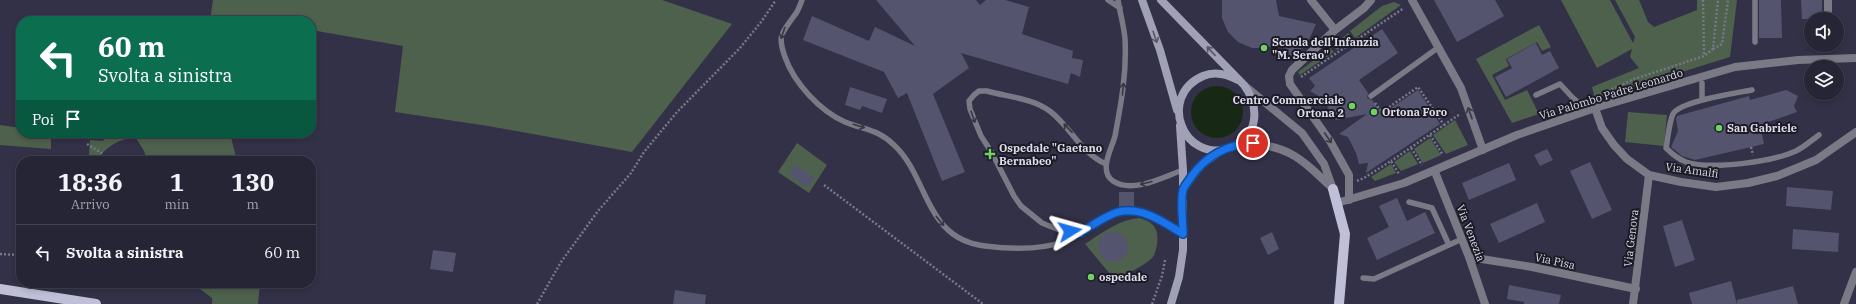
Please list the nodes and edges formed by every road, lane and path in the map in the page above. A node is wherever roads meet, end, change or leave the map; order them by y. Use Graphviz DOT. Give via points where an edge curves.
graph roads {
  1 [pos="776,0"];
  2 [pos="802,0"];
  3 [pos="1108,0"];
  4 [pos="1118,0"];
  5 [pos="1142,0"];
  6 [pos="1161,0"];
  7 [pos="1311,0"];
  8 [pos="1371,0"];
  9 [pos="1412,0"];
  10 [pos="1703,0"];
  11 [pos="1718,0"];
  12 [pos="1728,0"];
  13 [pos="1755,0"];
  14 [pos="1828,0"];
  15 [pos="1120,8"];
  16 [pos="1404,8"];
  17 [pos="1828,12"];
  18 [pos="1335,30"];
  19 [pos="1755,42"];
  20 [pos="1439,47"];
  21 [pos="1713,49"];
  22 [pos="1704,56"];
  23 [pos="1856,58"];
  24 [pos="1241,82"];
  25 [pos="1702,83"];
  26 [pos="1290,84"];
  27 [pos="1752,90"];
  28 [pos="1536,95"];
  29 [pos="1371,96"];
  30 [pos="1608,98"];
  31 [pos="1702,100"];
  32 [pos="1591,109"];
  33 [pos="1460,114"];
  34 [pos="1179,117"];
  35 [pos="1444,125"];
  36 [pos="1856,132"];
  37 [pos="1430,135"];
  38 [pos="1819,135"];
  39 [pos="87,144"];
  40 [pos="1238,144"];
  41 [pos="1411,148"];
  42 [pos="1222,150"];
  43 [pos="1483,150"];
  44 [pos="103,156"];
  45 [pos="1444,156"];
  46 [pos="1391,161"];
  47 [pos="1106,164"];
  48 [pos="1422,165"];
  49 [pos="1183,170"];
  50 [pos="1435,172"];
  51 [pos="1649,175"];
  52 [pos="1404,183"];
  53 [pos="1349,184"];
  54 [pos="824,185"];
  55 [pos="1183,189"];
  56 [pos="1333,189"];
  57 [pos="1349,200"];
  58 [pos="1409,202"];
  59 [pos="1337,203"];
  60 [pos="1080,233"];
  61 [pos="1183,234"];
  62 [pos="1462,238"];
  63 [pos="1449,244"];
  64 [pos="0,254"];
  65 [pos="16,255"];
  66 [pos="1469,257"];
  67 [pos="1165,260"];
  68 [pos="1856,272"];
  69 [pos="1363,278"];
  70 [pos="0,289"];
  71 [pos="1636,289"];
  72 [pos="96,304"];
  73 [pos="537,304"];
  74 [pos="983,304"];
  75 [pos="1152,304"];
  76 [pos="1171,304"];
  77 [pos="1339,304"];
  78 [pos="1485,304"];
  79 [pos="1633,304"];
  80 [pos="1844,304"];
  1 -- 73 [label="path" via="740,48 677,112 644,152 632,173 598,211 562,262"];
  2 -- 60 [label="lane, one-way" via="795,16 783,30 781,41 785,58 795,77 827,112 846,122 871,129 894,144 908,160 924,196 946,228 964,241 983,246 1004,247 1046,246 1064,242"];
  3 -- 15 [label="lane"];
  4 -- 15 [label="lane"];
  5 -- 34 [label="street, one-way" via="1160,50"];
  24 -- 6 [label="street, one-way"];
  7 -- 18 [label="street"];
  8 -- 18 [label="street"];
  9 -- 20 [label="street"];
  10 -- 22 [label="path"];
  11 -- 21 [label="path"];
  12 -- 21 [label="path" via="1722,44"];
  13 -- 19 [label="lane"];
  14 -- 17 [label="street"];
  47 -- 15 [label="lane, one-way" via="1123,91 1125,37"];
  16 -- 26 [label="path"];
  18 -- 26 [label="street" via="1292,70 1289,76"];
  20 -- 29 [label="lane"];
  43 -- 20 [label="street, one-way" via="1461,88"];
  21 -- 22 [label="path"];
  22 -- 30 [label="path" via="1634,79 1608,91"];
  23 -- 32 [label="street, Via Palombo Padre Leonardo" via="1798,60 1735,67"];
  24 -- 34 [label="street" via="1218,73 1194,80 1182,95"];
  24 -- 40 [label="street" via="1253,98 1255,116 1249,131"];
  24 -- 56 [label="street" via="1302,133 1324,164"];
  25 -- 31 [label="lane"];
  26 -- 53 [label="street, one-way" via="1330,141 1349,175"];
  27 -- 31 [label="lane"];
  28 -- 32 [label="lane" via="1560,84 1572,97"];
  29 -- 35 [label="path" via="1382,112 1418,87"];
  31 -- 38 [label="lane" via="1673,114 1666,148 1686,162 1728,165 1783,156"];
  32 -- 43 [label="street, Via Palombo Padre Leonardo"];
  32 -- 51 [label="street, Via Amalfi" via="1614,145 1627,159"];
  33 -- 35 [label="path"];
  34 -- 42 [label="street" via="1187,137 1195,144 1206,149"];
  34 -- 49 [label="street"];
  35 -- 37 [label="path"];
  36 -- 51 [label="street, Via Amalfi" via="1816,160 1777,176 1748,183 1716,187"];
  37 -- 41 [label="path"];
  37 -- 45 [label="path"];
  39 -- 44 [label="path"];
  40 -- 42 [label="street"];
  40 -- 56 [label="street" via="1269,145 1287,151 1316,172"];
  41 -- 46 [label="path"];
  41 -- 48 [label="path"];
  42 -- 55 [label="street" via="1201,165"];
  43 -- 50 [label="street, Via Palombo Padre Leonardo"];
  46 -- 52 [label="path"];
  46 -- 53 [label="path"];
  49 -- 47 [label="lane, one-way" via="1133,185 1112,180"];
  47 -- 60 [label="lane, one-way" via="1096,160 1050,111 1036,104 988,91 980,91 969,101 976,126 1021,206 1042,223"];
  49 -- 55 [label="street"];
  50 -- 52 [label="street, Via Palombo Padre Leonardo"];
  50 -- 62 [label="street, Via Venezia"];
  51 -- 71 [label="street, Via Genova"];
  52 -- 57 [label="street, Via Palombo Padre Leonardo"];
  53 -- 57 [label="street"];
  54 -- 74 [label="path"];
  55 -- 61 [label="street"];
  56 -- 59 [label="main road"];
  57 -- 59 [label="street, Via Palombo Padre Leonardo"];
  58 -- 63 [label="lane" via="1432,208"];
  59 -- 77 [label="main road" via="1345,234"];
  60 -- 61 [label="lane" via="1123,211 1148,214"];
  61 -- 76 [label="street" via="1182,260"];
  62 -- 63 [label="lane"];
  62 -- 66 [label="street, Via Venezia"];
  63 -- 69 [label="lane" via="1374,280"];
  64 -- 65 [label="path"];
  66 -- 71 [label="street, Via Pisa" via="1532,267"];
  66 -- 78 [label="street, Via Venezia"];
  67 -- 75 [label="path"];
  68 -- 80 [label="street"];
  70 -- 72 [label="main road"];
  71 -- 79 [label="street, Via Genova"];
}
